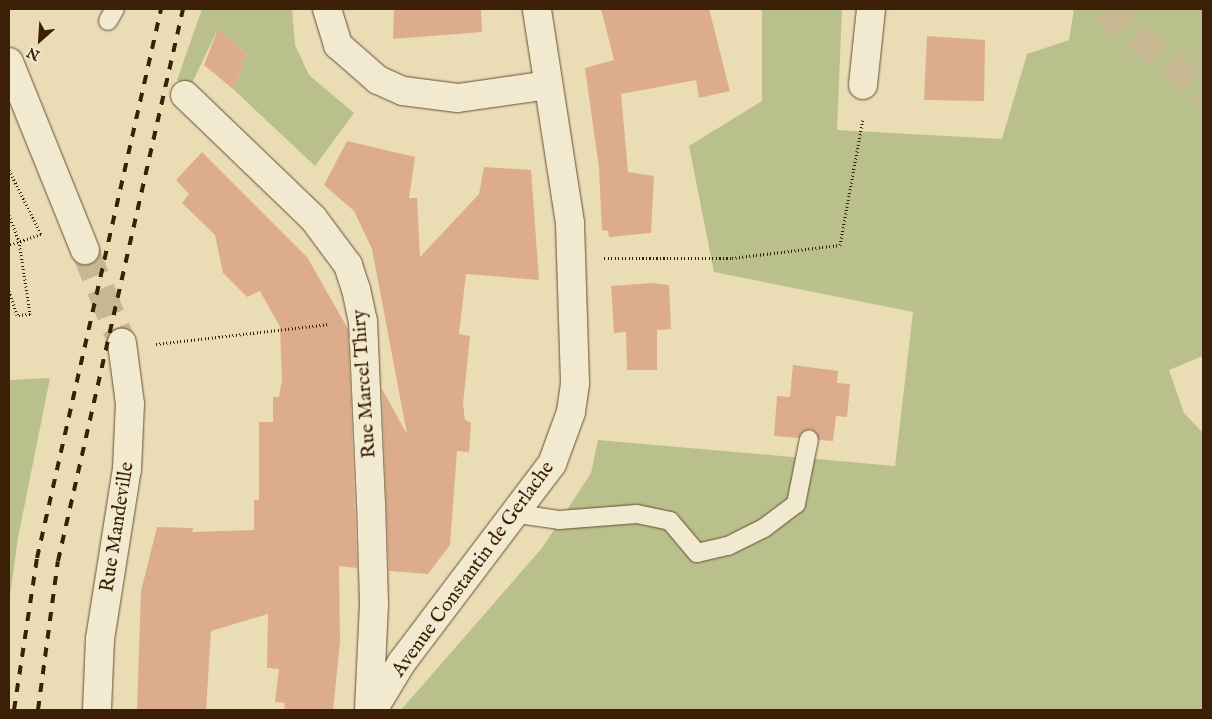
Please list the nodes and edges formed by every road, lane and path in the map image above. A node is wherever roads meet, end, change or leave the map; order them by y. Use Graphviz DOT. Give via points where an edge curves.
graph roads {
  1 [pos="327,9"];
  2 [pos="537,9"];
  3 [pos="871,9"];
  4 [pos="9,62"];
  5 [pos="863,85"];
  6 [pos="548,86"];
  7 [pos="185,95"];
  8 [pos="9,170"];
  9 [pos="9,215"];
  10 [pos="19,241"];
  11 [pos="9,245"];
  12 [pos="85,250"];
  13 [pos="572,258"];
  14 [pos="9,291"];
  15 [pos="363,321"];
  16 [pos="124,349"];
  17 [pos="809,439"];
  18 [pos="518,514"];
  19 [pos="97,710"];
  20 [pos="371,710"];
  1 -- 6 [label="street" via="338,45 378,80 403,91 458,98"];
  2 -- 6 [label="street, Avenue Constantin de Gerlache"];
  3 -- 5 [label="street"];
  4 -- 12 [label="street"];
  5 -- 13 [label="path" via="862,144 840,245 732,258"];
  6 -- 13 [label="street, Avenue Constantin de Gerlache"];
  7 -- 15 [label="street, Rue Marcel Thiry" via="313,218 348,265"];
  8 -- 10 [label="path" via="41,234"];
  9 -- 10 [label="path"];
  10 -- 11 [label="path"];
  10 -- 14 [label="path" via="30,314 17,315"];
  13 -- 18 [label="street, Avenue Constantin de Gerlache" via="575,383 571,412 552,464"];
  15 -- 16 [label="path" via="170,339"];
  15 -- 20 [label="street, Rue Marcel Thiry" via="374,604"];
  16 -- 19 [label="street, Rue Mandeville" via="130,404 127,469 100,639"];
  17 -- 18 [label="lane" via="796,504 764,528 728,546 697,553 670,521 637,514 560,520"];
  18 -- 20 [label="street, Avenue Constantin de Gerlache" via="402,662"];
}
